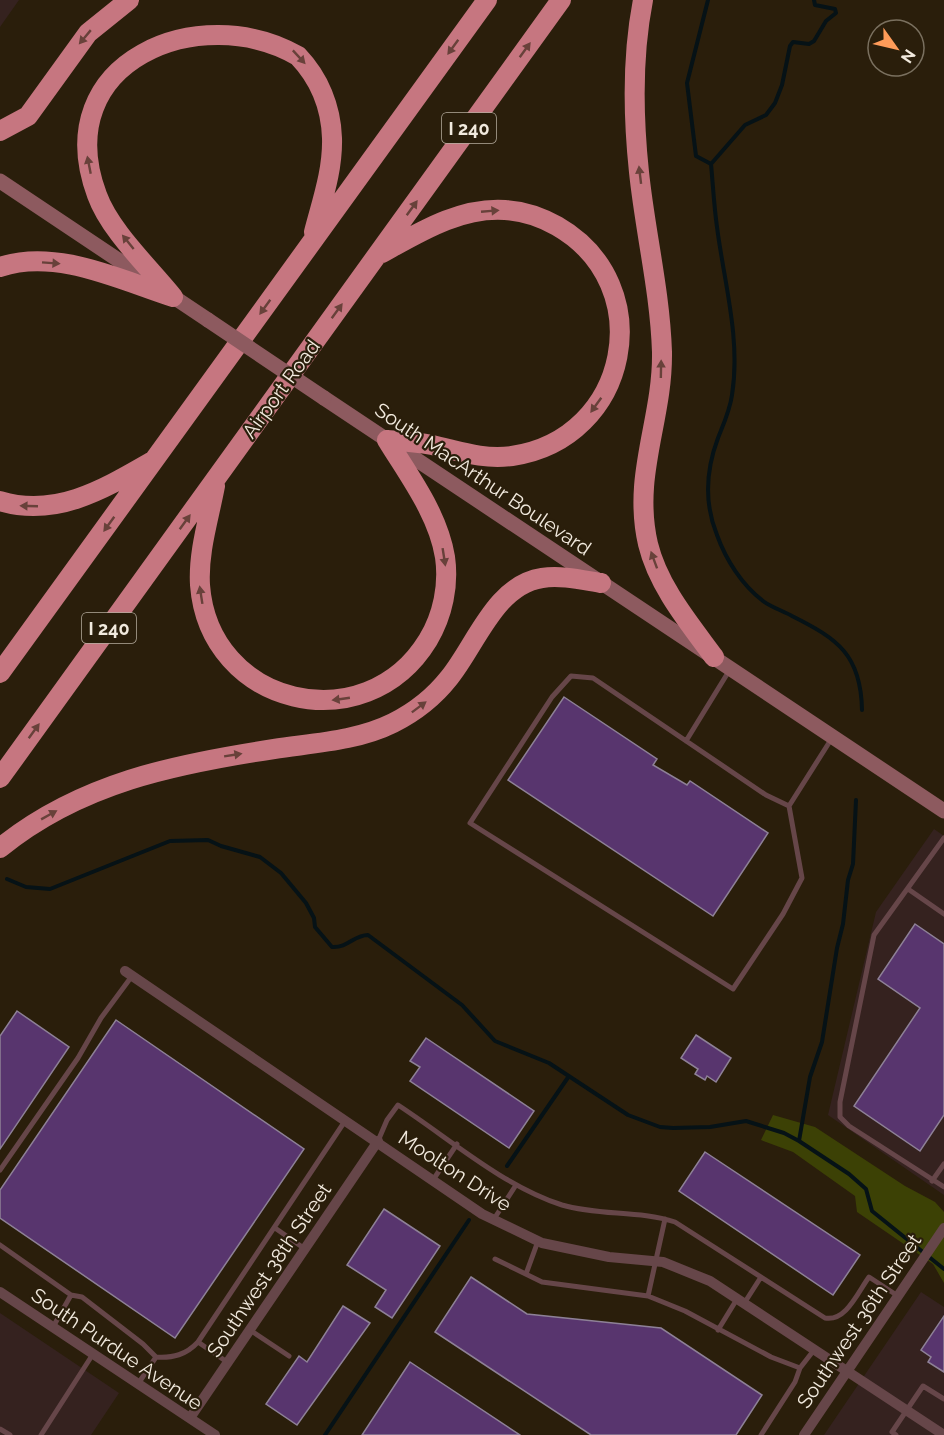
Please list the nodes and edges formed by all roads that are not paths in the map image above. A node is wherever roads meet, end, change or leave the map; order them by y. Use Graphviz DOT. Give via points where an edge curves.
graph roads {
  1 [pos="129,0"];
  2 [pos="488,0"];
  3 [pos="561,0"];
  4 [pos="643,0"];
  5 [pos="217,17"];
  6 [pos="152,30"];
  7 [pos="0,131"];
  8 [pos="0,182"];
  9 [pos="311,243"];
  10 [pos="377,256"];
  11 [pos="0,267"];
  12 [pos="173,297"];
  13 [pos="387,440"];
  14 [pos="156,459"];
  15 [pos="217,478"];
  16 [pos="0,501"];
  17 [pos="601,583"];
  18 [pos="714,657"];
  19 [pos="731,669"];
  20 [pos="0,673"];
  21 [pos="833,736"];
  22 [pos="686,741"];
  23 [pos="0,778"];
  24 [pos="789,806"];
  25 [pos="944,811"];
  26 [pos="944,838"];
  27 [pos="0,848"];
  28 [pos="908,889"];
  29 [pos="944,914"];
  30 [pos="129,973"];
  31 [pos="346,1120"];
  32 [pos="378,1142"];
  33 [pos="457,1144"];
  34 [pos="944,1164"];
  35 [pos="0,1170"];
  36 [pos="433,1180"];
  37 [pos="932,1181"];
  38 [pos="516,1185"];
  39 [pos="944,1187"];
  40 [pos="665,1219"];
  41 [pos="494,1220"];
  42 [pos="274,1228"];
  43 [pos="944,1228"];
  44 [pos="538,1241"];
  45 [pos="0,1245"];
  46 [pos="305,1249"];
  47 [pos="495,1259"];
  48 [pos="656,1261"];
  49 [pos="526,1274"];
  50 [pos="761,1277"];
  51 [pos="0,1292"];
  52 [pos="71,1295"];
  53 [pos="648,1296"];
  54 [pos="898,1296"];
  55 [pos="741,1300"];
  56 [pos="53,1327"];
  57 [pos="250,1330"];
  58 [pos="718,1330"];
  59 [pos="198,1342"];
  60 [pos="816,1348"];
  61 [pos="93,1354"];
  62 [pos="289,1356"];
  63 [pos="156,1358"];
  64 [pos="227,1362"];
  65 [pos="800,1368"];
  66 [pos="848,1370"];
  67 [pos="138,1384"];
  68 [pos="944,1400"];
  69 [pos="907,1410"];
  70 [pos="189,1418"];
  71 [pos="0,1429"];
  72 [pos="10,1435"];
  73 [pos="41,1435"];
  74 [pos="215,1435"];
  75 [pos="761,1435"];
  76 [pos="804,1435"];
  77 [pos="896,1435"];
  78 [pos="944,1435"];
  1 -- 7 [label="highway, one-way" via="88,33 28,116"];
  2 -- 9 [label="highway, one-way"];
  10 -- 3 [label="highway, Airport Road / I 240, one-way"];
  18 -- 4 [label="highway, one-way" via="658,573 644,521 642,489 661,384 662,351 635,110 635,65"];
  5 -- 9 [label="highway, one-way" via="251,23 289,46 306,64 326,102 331,160"];
  12 -- 6 [label="highway, one-way" via="110,219 97,196 87,149 87,126 99,86 125,49"];
  8 -- 12 [label="main road, South MacArthur Boulevard"];
  9 -- 14 [label="highway, one-way"];
  10 -- 13 [label="highway, one-way" via="433,225 461,215 505,210 525,213 566,232 597,260 610,282 620,326 615,372 605,393 576,429 558,441 512,456 488,456"];
  15 -- 10 [label="highway, Airport Road / I 240, one-way"];
  11 -- 12 [label="highway, one-way" via="56,263"];
  12 -- 13 [label="main road, South MacArthur Boulevard, bridge"];
  13 -- 15 [label="highway, one-way" via="430,513 445,556 446,583 435,628 409,666 388,683 347,699 324,701 276,691 237,666 220,646 204,609 200,584 201,557"];
  13 -- 17 [label="main road, South MacArthur Boulevard"];
  14 -- 16 [label="highway, one-way" via="98,492 75,500 28,507"];
  14 -- 20 [label="highway, one-way"];
  23 -- 15 [label="highway, Airport Road / I 240, one-way"];
  17 -- 18 [label="main road, South MacArthur Boulevard"];
  27 -- 17 [label="highway, one-way" via="69,804 141,774 190,762 336,739 392,723 426,702 448,679 500,602 513,590 543,578"];
  18 -- 19 [label="main road, South MacArthur Boulevard"];
  19 -- 21 [label="main road, South MacArthur Boulevard"];
  19 -- 22 [label="lane"];
  21 -- 24 [label="lane"];
  21 -- 25 [label="main road, South MacArthur Boulevard"];
  22 -- 24 [label="lane"];
  22 -- 24 [label="lane" via="593,678 571,676 552,697 470,823 733,989 802,878"];
  26 -- 28 [label="lane"];
  28 -- 29 [label="lane"];
  28 -- 37 [label="lane" via="874,935 840,1117"];
  30 -- 31 [label="street, Moolton Drive"];
  30 -- 35 [label="lane" via="78,1058"];
  31 -- 32 [label="street, Moolton Drive"];
  31 -- 42 [label="lane"];
  32 -- 33 [label="lane" via="398,1105"];
  32 -- 36 [label="street, Moolton Drive"];
  32 -- 46 [label="street, Southwest 38th Street"];
  33 -- 36 [label="lane"];
  33 -- 38 [label="lane"];
  34 -- 37 [label="lane"];
  36 -- 41 [label="street, Moolton Drive"];
  37 -- 39 [label="lane"];
  38 -- 40 [label="lane" via="563,1205 598,1213"];
  38 -- 41 [label="lane"];
  40 -- 48 [label="lane"];
  40 -- 50 [label="lane" via="687,1227"];
  41 -- 44 [label="street, Moolton Drive"];
  42 -- 46 [label="lane"];
  42 -- 59 [label="lane"];
  43 -- 54 [label="street, Southwest 36th Street"];
  44 -- 48 [label="street, Moolton Drive" via="609,1257"];
  44 -- 49 [label="lane"];
  45 -- 52 [label="lane"];
  46 -- 57 [label="street, Southwest 38th Street"];
  47 -- 49 [label="lane"];
  48 -- 53 [label="lane"];
  48 -- 55 [label="street, Moolton Drive" via="710,1281"];
  49 -- 53 [label="lane" via="542,1282"];
  50 -- 54 [label="lane" via="833,1320 842,1316 869,1277"];
  50 -- 55 [label="lane"];
  51 -- 56 [label="street, South Purdue Avenue"];
  52 -- 56 [label="lane"];
  52 -- 63 [label="lane" via="82,1297"];
  53 -- 58 [label="lane"];
  54 -- 66 [label="street, Southwest 36th Street"];
  55 -- 58 [label="lane"];
  55 -- 60 [label="street, Moolton Drive"];
  56 -- 61 [label="street, South Purdue Avenue"];
  57 -- 62 [label="lane"];
  57 -- 64 [label="street, Southwest 38th Street"];
  58 -- 65 [label="lane"];
  59 -- 63 [label="lane" via="189,1352"];
  59 -- 64 [label="lane"];
  60 -- 65 [label="lane"];
  60 -- 66 [label="street, Moolton Drive"];
  61 -- 67 [label="street, South Purdue Avenue"];
  61 -- 73 [label="lane"];
  63 -- 67 [label="lane"];
  64 -- 70 [label="street, Southwest 38th Street"];
  65 -- 75 [label="lane"];
  66 -- 69 [label="street, Moolton Drive"];
  66 -- 76 [label="street, Southwest 36th Street"];
  67 -- 70 [label="street, South Purdue Avenue"];
  68 -- 69 [label="lane" via="923,1386"];
  69 -- 77 [label="lane" via="892,1432"];
  69 -- 78 [label="street, Moolton Drive"];
  70 -- 74 [label="street, South Purdue Avenue"];
  71 -- 72 [label="lane"];
}
